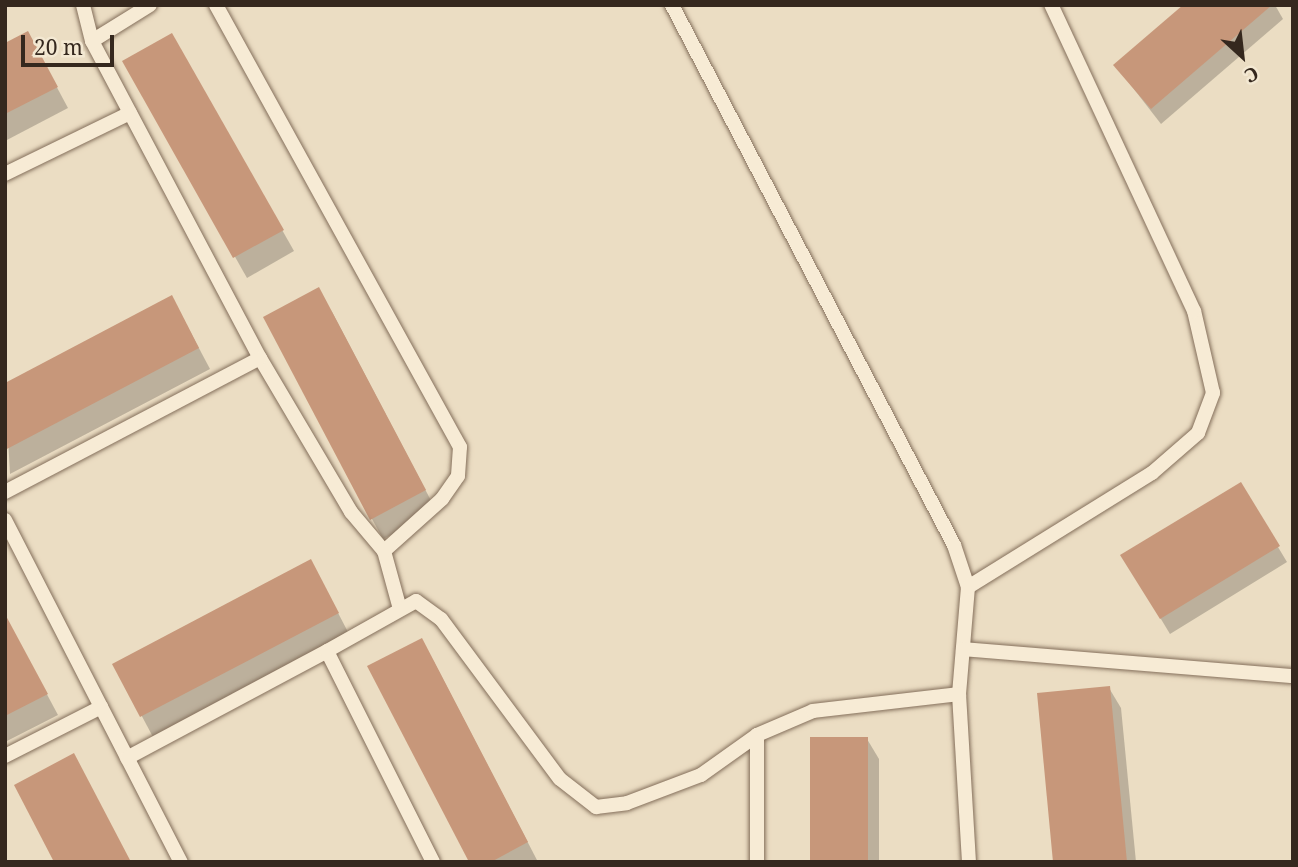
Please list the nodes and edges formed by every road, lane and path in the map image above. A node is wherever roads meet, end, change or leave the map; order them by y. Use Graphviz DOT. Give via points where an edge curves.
graph roads {
  1 [pos="83,5"];
  2 [pos="150,5"];
  3 [pos="216,5"];
  4 [pos="672,5"];
  5 [pos="1051,5"];
  6 [pos="92,41"];
  7 [pos="130,113"];
  8 [pos="5,174"];
  9 [pos="260,358"];
  10 [pos="5,492"];
  11 [pos="5,520"];
  12 [pos="384,551"];
  13 [pos="968,587"];
  14 [pos="400,608"];
  15 [pos="963,649"];
  16 [pos="327,651"];
  17 [pos="1293,676"];
  18 [pos="959,694"];
  19 [pos="101,707"];
  20 [pos="757,735"];
  21 [pos="5,756"];
  22 [pos="127,758"];
  23 [pos="181,862"];
  24 [pos="433,862"];
  25 [pos="757,862"];
  26 [pos="969,862"];
  1 -- 6 [label="lane"];
  2 -- 6 [label="lane"];
  3 -- 12 [label="lane" via="460,447 458,476 442,499"];
  4 -- 13 [label="lane" via="954,545"];
  5 -- 13 [label="lane" via="1194,311 1213,393 1199,433 1152,473"];
  6 -- 7 [label="lane"];
  7 -- 8 [label="lane"];
  7 -- 9 [label="lane"];
  9 -- 10 [label="lane"];
  9 -- 12 [label="lane" via="351,512"];
  11 -- 19 [label="lane"];
  12 -- 14 [label="lane"];
  13 -- 15 [label="lane"];
  14 -- 16 [label="lane"];
  14 -- 20 [label="lane" via="416,601 441,619 560,779 596,807 627,803 701,775"];
  15 -- 17 [label="lane"];
  15 -- 18 [label="lane"];
  16 -- 22 [label="lane"];
  16 -- 24 [label="lane"];
  18 -- 20 [label="lane" via="813,711"];
  18 -- 26 [label="lane"];
  19 -- 21 [label="lane"];
  19 -- 22 [label="lane"];
  20 -- 25 [label="lane"];
  22 -- 23 [label="lane"];
}
